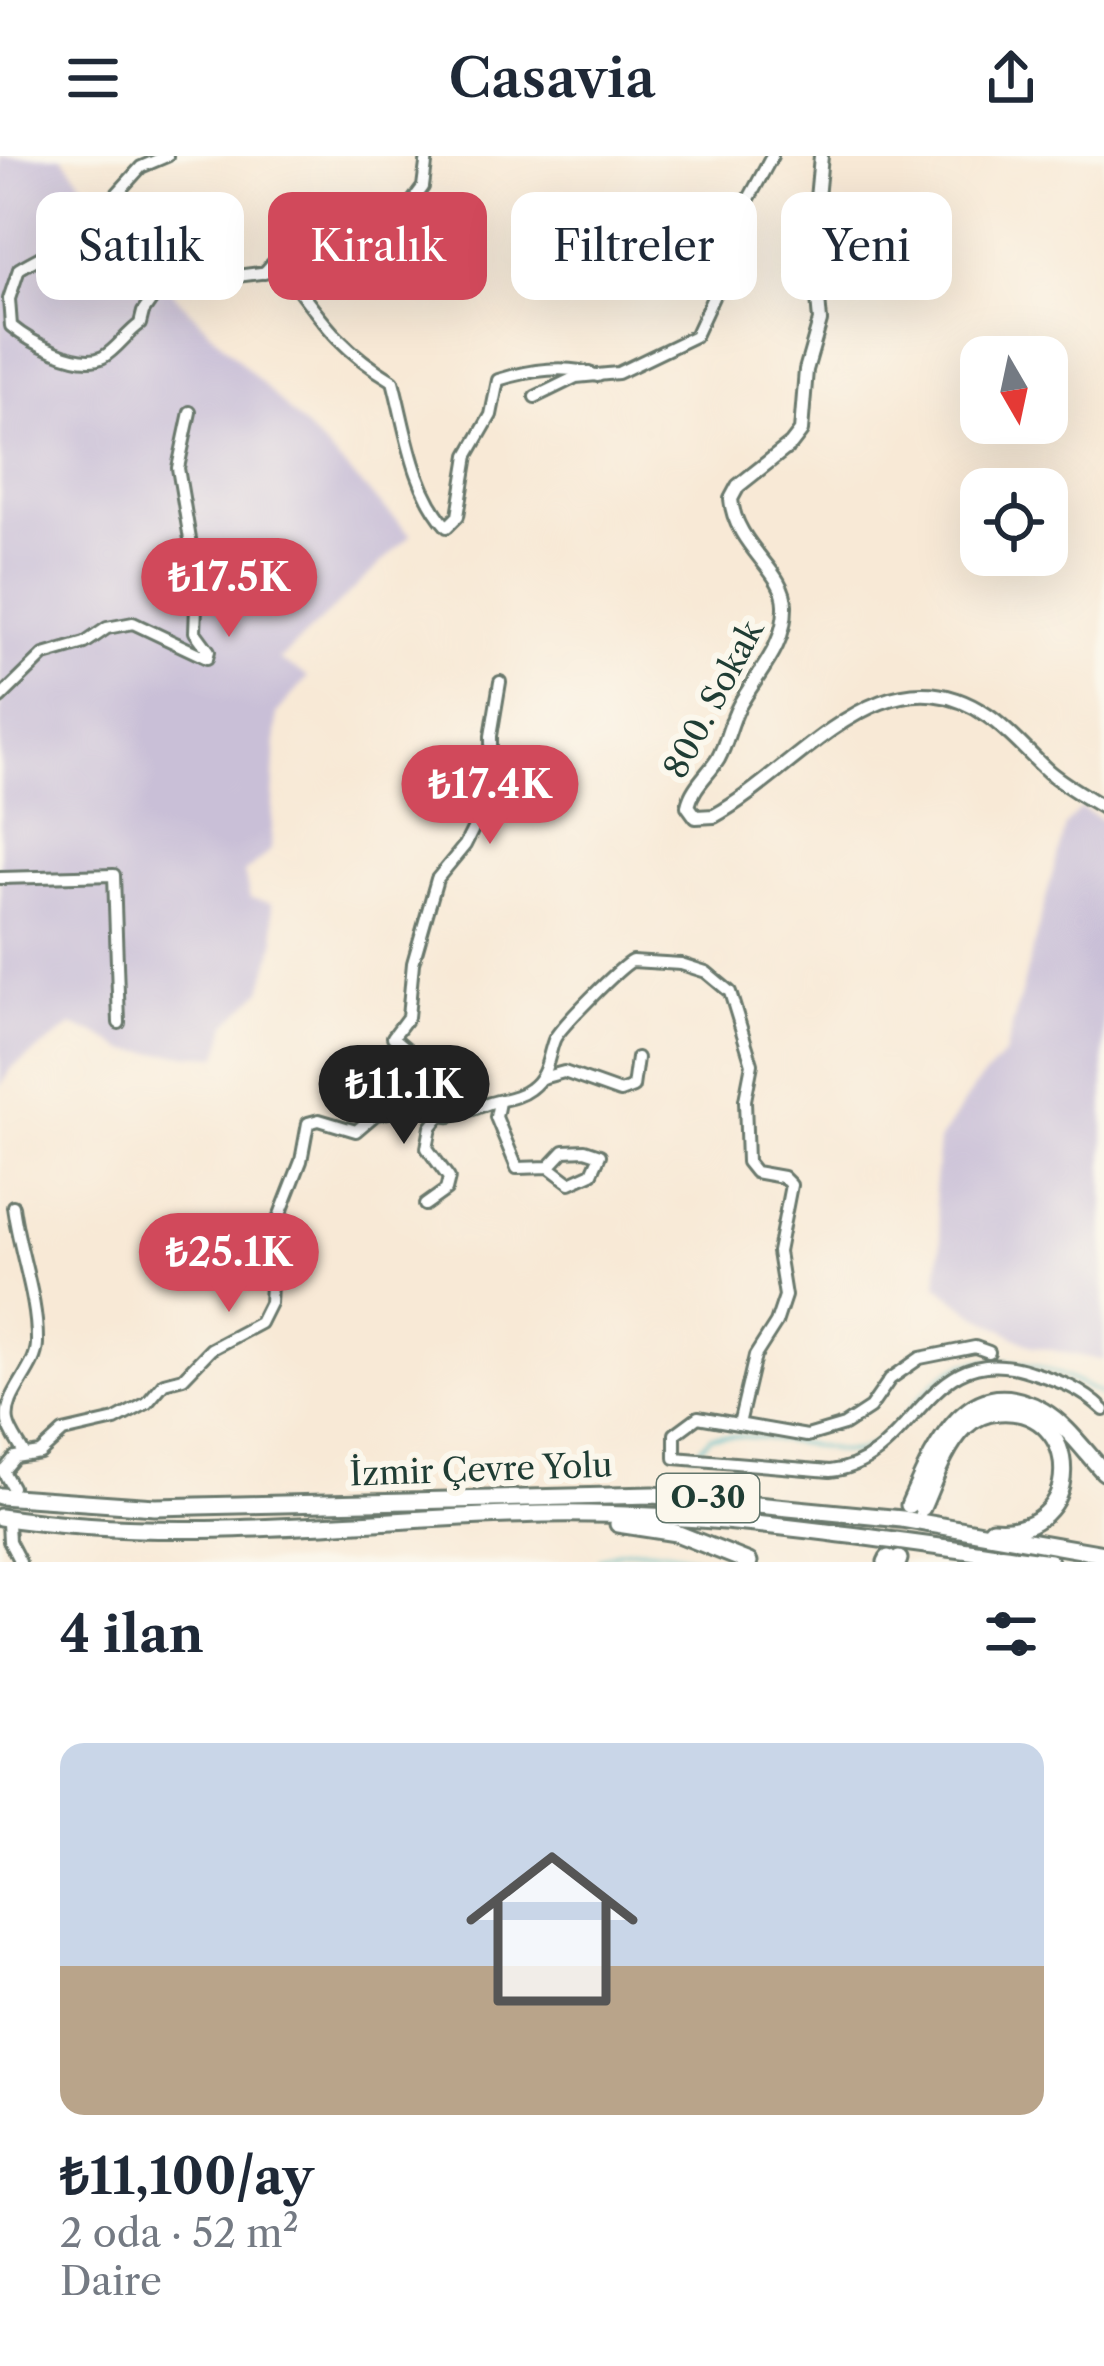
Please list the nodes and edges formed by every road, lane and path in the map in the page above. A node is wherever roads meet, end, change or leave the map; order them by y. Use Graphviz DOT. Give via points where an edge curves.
graph roads {
  1 [pos="167,156"];
  2 [pos="427,156"];
  3 [pos="772,156"];
  4 [pos="821,156"];
  5 [pos="118,192"];
  6 [pos="36,261"];
  7 [pos="264,273"];
  8 [pos="244,276"];
  9 [pos="153,300"];
  10 [pos="598,376"];
  11 [pos="535,397"];
  12 [pos="190,412"];
  13 [pos="500,682"];
  14 [pos="0,698"];
  15 [pos="1104,808"];
  16 [pos="0,878"];
  17 [pos="119,1024"];
  18 [pos="637,1058"];
  19 [pos="542,1078"];
  20 [pos="410,1100"];
  21 [pos="499,1102"];
  22 [pos="439,1118"];
  23 [pos="549,1168"];
  24 [pos="425,1205"];
  25 [pos="13,1207"];
  26 [pos="989,1352"];
  27 [pos="1104,1410"];
  28 [pos="739,1424"];
  29 [pos="25,1455"];
  30 [pos="1104,1472"];
  31 [pos="4,1490"];
  32 [pos="911,1510"];
  33 [pos="4,1520"];
  34 [pos="423,1521"];
  35 [pos="1104,1554"];
  36 [pos="20,1562"];
  37 [pos="749,1562"];
  38 [pos="1051,1562"];
  1 -- 5 [label="street" via="141,167"];
  2 -- 7 [label="street" via="423,187 411,202 338,221"];
  3 -- 10 [label="street" via="695,336"];
  4 -- 15 [label="main road, 800. Sokak" via="813,241 820,321 801,431 731,499 739,533 785,597 785,622 688,806 696,817 714,816 863,709 926,691 992,718 1054,777"];
  6 -- 9 [label="street" via="19,269 11,326 52,352 108,356"];
  7 -- 8 [label="street"];
  7 -- 10 [label="street" via="284,270 331,335 392,381 403,436 447,527 458,516 468,455 491,415 498,380 557,368"];
  10 -- 11 [label="street" via="576,377"];
  12 -- 14 [label="street" via="178,468 196,581 195,632 207,658 147,627 107,628 85,644 44,655"];
  13 -- 20 [label="street" via="488,791 476,801 465,845 437,879 413,963 408,1017 393,1037 407,1049"];
  16 -- 17 [label="street" via="114,875"];
  18 -- 19 [label="street" via="633,1087 620,1092 564,1072"];
  19 -- 21 [label="street"];
  19 -- 28 [label="street" via="555,1036 623,964 681,964 730,992 752,1064 747,1162 790,1185 778,1252 785,1296 754,1356"];
  20 -- 22 [label="street"];
  20 -- 29 [label="street" via="356,1131 308,1123 274,1230 270,1303 260,1323 212,1349 133,1412 63,1432 40,1453"];
  21 -- 22 [label="street"];
  21 -- 23 [label="street" via="496,1117 513,1164"];
  22 -- 24 [label="street" via="427,1148 449,1178"];
  23 -- 23 [label="street" via="570,1183 592,1173 600,1155 564,1151"];
  25 -- 29 [label="street" via="37,1347 8,1412"];
  26 -- 28 [label="street" via="975,1347 920,1358 890,1379 870,1408 808,1436"];
  27 -- 28 [label="street" via="1070,1385 991,1366 943,1383 855,1469 675,1458 675,1434 687,1421"];
  29 -- 31 [label="street" via="3,1471"];
  30 -- 32 [label="highway" via="1044,1411 995,1400 948,1427"];
  31 -- 32 [label="highway, İzmir Çevre Yolu / O-30" via="78,1502 222,1507 653,1495"];
  32 -- 32 [label="highway" via="954,1441 981,1416 1026,1415 1054,1441 1063,1464 1051,1508 1033,1522 1001,1530"];
  32 -- 35 [label="highway, İzmir Çevre Yolu / O-30"];
  33 -- 34 [label="highway, İzmir Çevre Yolu / O-30" via="161,1529"];
  33 -- 36 [label="street"];
  34 -- 37 [label="highway" via="634,1525 701,1540"];
  34 -- 38 [label="highway, İzmir Çevre Yolu / O-30" via="542,1514 732,1520"];
}
